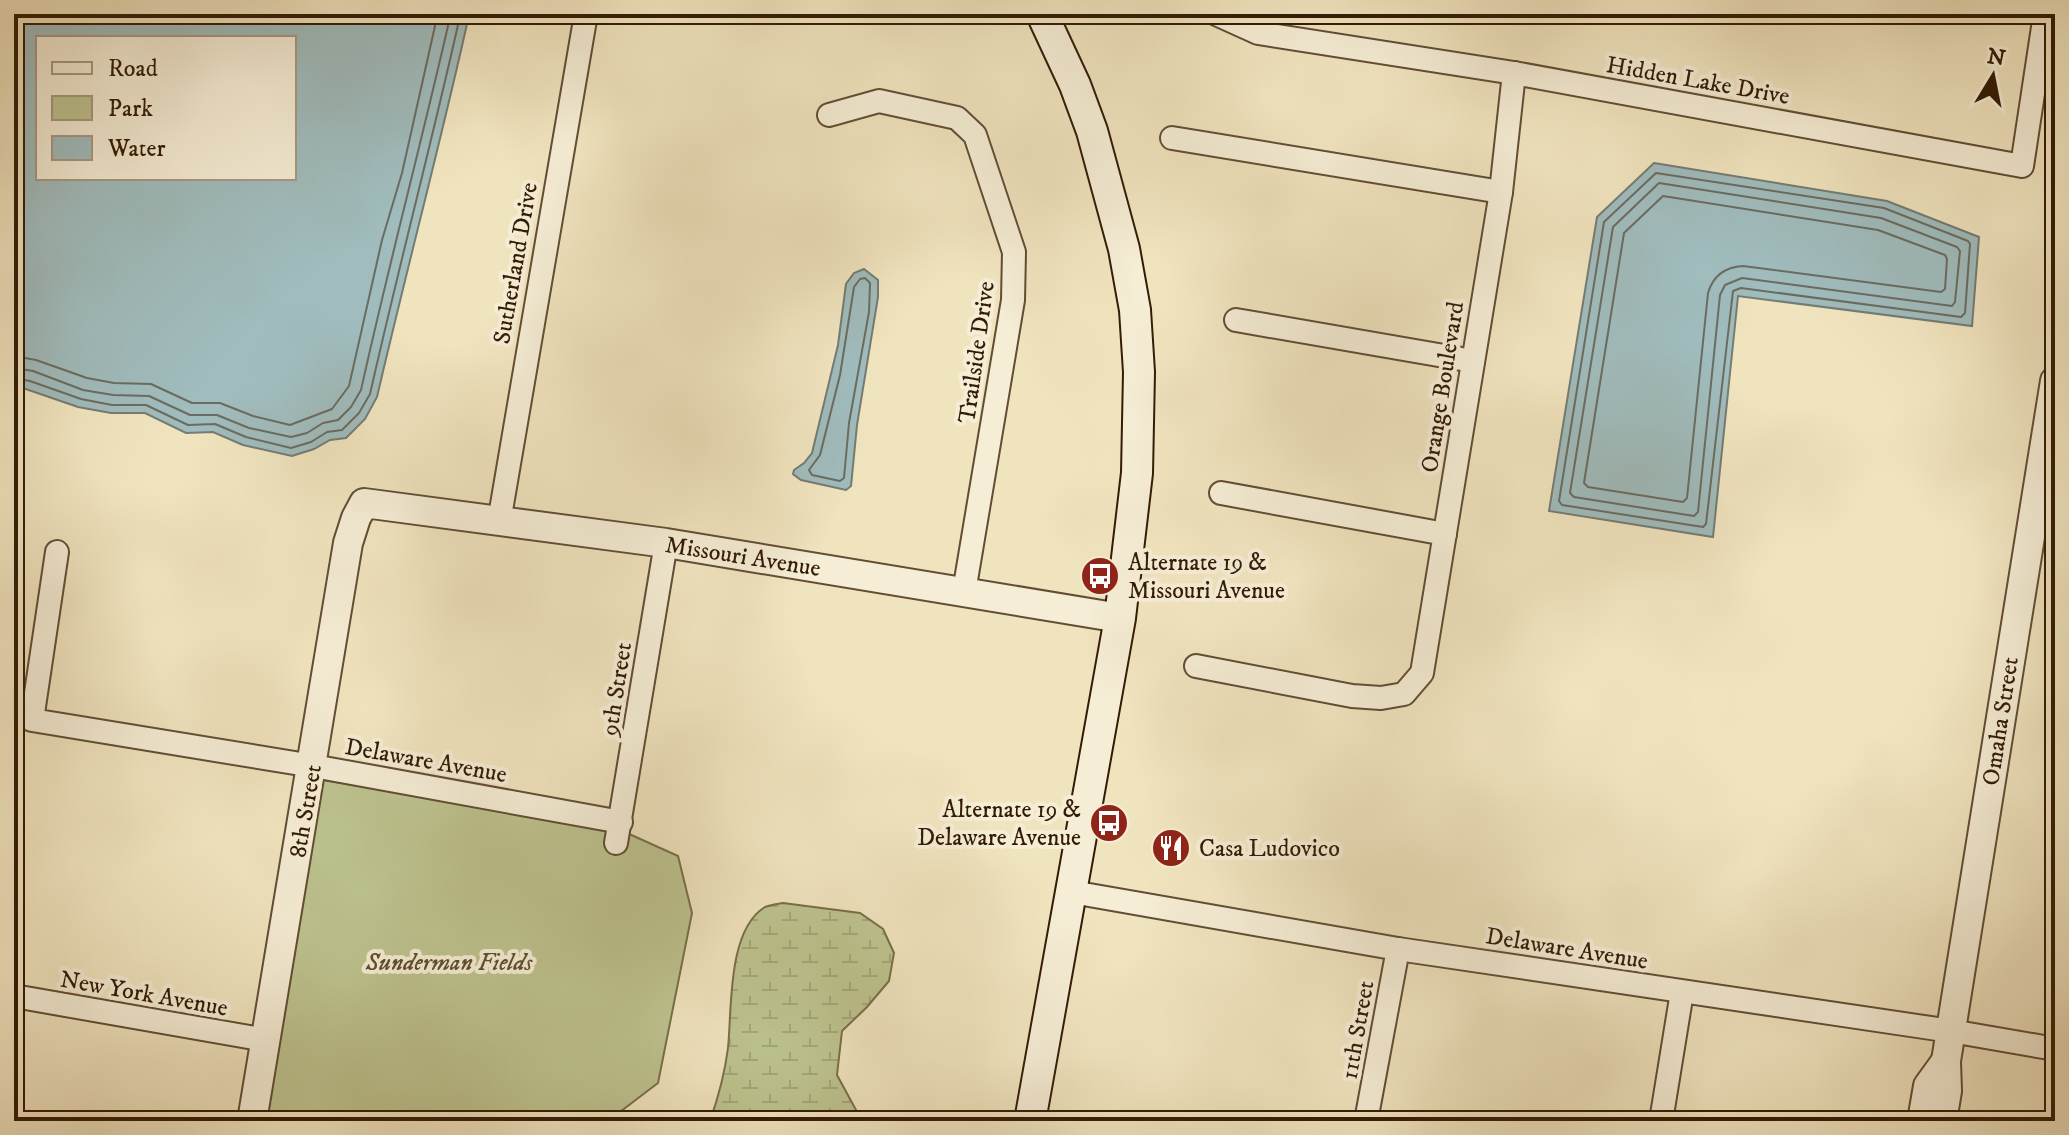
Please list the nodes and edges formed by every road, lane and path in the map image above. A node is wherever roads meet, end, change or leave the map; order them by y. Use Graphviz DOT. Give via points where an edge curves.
graph roads {
  1 [pos="586,14"];
  2 [pos="1042,14"];
  3 [pos="1216,14"];
  4 [pos="2045,14"];
  5 [pos="1514,73"];
  6 [pos="829,115"];
  7 [pos="1172,138"];
  8 [pos="1501,192"];
  9 [pos="1236,320"];
  10 [pos="1473,361"];
  11 [pos="2055,381"];
  12 [pos="1221,493"];
  13 [pos="364,503"];
  14 [pos="499,522"];
  15 [pos="1445,534"];
  16 [pos="666,543"];
  17 [pos="57,552"];
  18 [pos="964,592"];
  19 [pos="1120,618"];
  20 [pos="1196,666"];
  21 [pos="313,766"];
  22 [pos="618,833"];
  23 [pos="1072,892"];
  24 [pos="1398,949"];
  25 [pos="1682,992"];
  26 [pos="14,996"];
  27 [pos="1951,1031"];
  28 [pos="266,1040"];
  29 [pos="2055,1049"];
  30 [pos="1946,1061"];
  31 [pos="252,1121"];
  32 [pos="1030,1121"];
  33 [pos="1366,1121"];
  34 [pos="1661,1121"];
  35 [pos="1922,1121"];
  36 [pos="1942,1121"];
  1 -- 14 [label="street, Sutherland Drive"];
  2 -- 19 [label="main road" via="1092,131 1135,310 1137,473"];
  3 -- 5 [label="street, Hidden Lake Drive" via="1258,33"];
  4 -- 5 [label="street, Hidden Lake Drive" via="2022,166"];
  5 -- 8 [label="street, Orange Boulevard"];
  6 -- 18 [label="street, Trailside Drive" via="879,101 957,118 975,135 1014,252 1013,300"];
  7 -- 8 [label="street"];
  8 -- 10 [label="street, Orange Boulevard"];
  9 -- 10 [label="street"];
  10 -- 15 [label="street, Orange Boulevard"];
  11 -- 27 [label="street, Omaha Street"];
  12 -- 15 [label="street"];
  13 -- 14 [label="street, Missouri Avenue"];
  13 -- 21 [label="street, 8th Street" via="348,543"];
  14 -- 16 [label="street, Missouri Avenue"];
  15 -- 20 [label="street, Orange Boulevard" via="1422,673 1404,694 1352,696"];
  16 -- 18 [label="street, Missouri Avenue"];
  16 -- 22 [label="street, 9th Street"];
  17 -- 21 [label="street, Delaware Avenue" via="32,720"];
  18 -- 19 [label="street, Missouri Avenue"];
  19 -- 23 [label="main road"];
  21 -- 22 [label="street, Delaware Avenue"];
  21 -- 28 [label="street, 8th Street"];
  23 -- 24 [label="street, Delaware Avenue"];
  23 -- 32 [label="main road"];
  24 -- 25 [label="street, Delaware Avenue"];
  24 -- 33 [label="street, 11th Street"];
  25 -- 27 [label="street, Delaware Avenue"];
  25 -- 34 [label="street"];
  26 -- 28 [label="street, New York Avenue"];
  27 -- 29 [label="street, Delaware Avenue"];
  27 -- 30 [label="street, Omaha Street"];
  28 -- 31 [label="street, 8th Street"];
  30 -- 35 [label="street, Omaha Street" via="1928,1086"];
  30 -- 36 [label="street, Omaha Street"];
}
